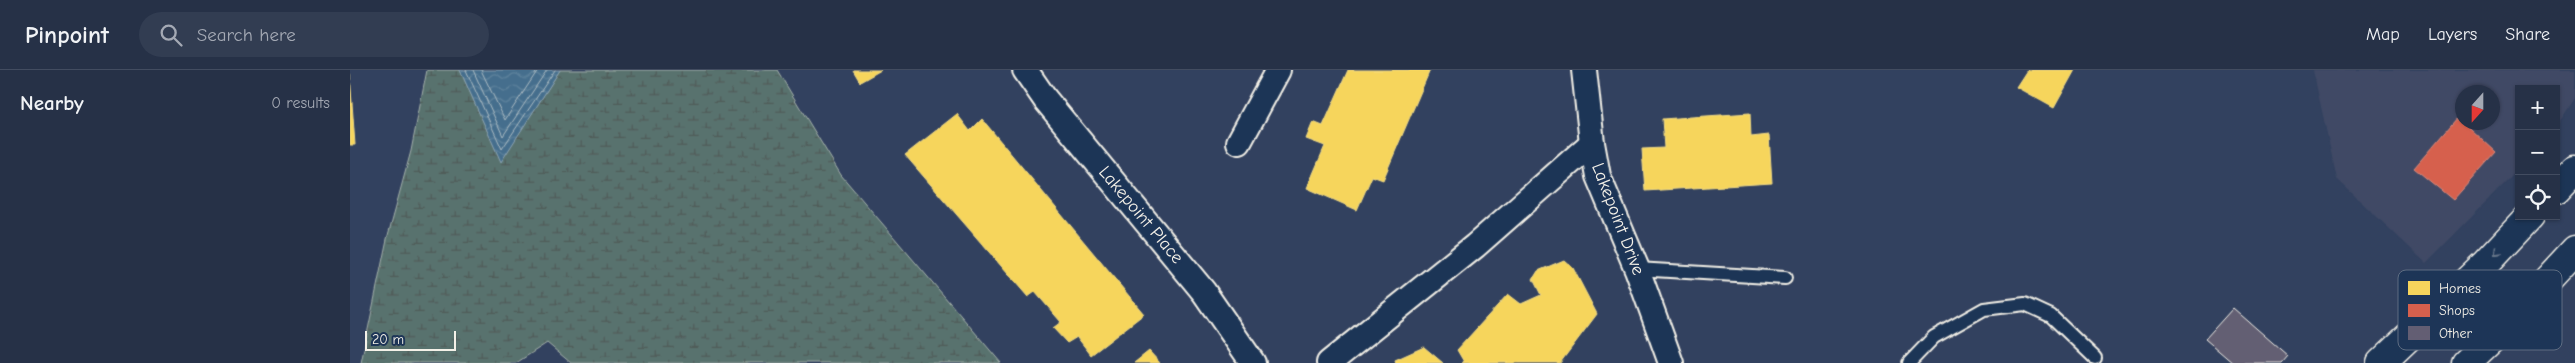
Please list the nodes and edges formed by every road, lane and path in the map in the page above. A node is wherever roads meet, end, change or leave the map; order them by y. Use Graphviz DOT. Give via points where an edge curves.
graph roads {
  1 [pos="1025,70"];
  2 [pos="1278,70"];
  3 [pos="1584,70"];
  4 [pos="1239,142"];
  5 [pos="1592,144"];
  6 [pos="2575,170"];
  7 [pos="2560,185"];
  8 [pos="2526,220"];
  9 [pos="2575,250"];
  10 [pos="1637,269"];
  11 [pos="2479,270"];
  12 [pos="2557,270"];
  13 [pos="1785,278"];
  14 [pos="2398,347"];
  15 [pos="2480,350"];
  16 [pos="2095,358"];
  17 [pos="1253,363"];
  18 [pos="1330,363"];
  19 [pos="1671,363"];
  20 [pos="1909,363"];
  21 [pos="2381,363"];
  22 [pos="2466,363"];
  1 -- 17 [label="street, Lakepoint Place" via="1045,99 1204,292"];
  2 -- 4 [label="street"];
  3 -- 5 [label="street, Lakepoint Drive"];
  5 -- 10 [label="street, Lakepoint Drive" via="1598,176"];
  5 -- 18 [label="street" via="1475,246"];
  6 -- 7 [label="main road"];
  8 -- 11 [label="main road, one-way"];
  9 -- 12 [label="main road"];
  10 -- 13 [label="lane"];
  10 -- 19 [label="street, Lakepoint Drive"];
  14 -- 21 [label="main road, one-way"];
  15 -- 22 [label="main road"];
  16 -- 20 [label="lane" via="2051,316 2025,304 1984,309 1934,337"];
}
